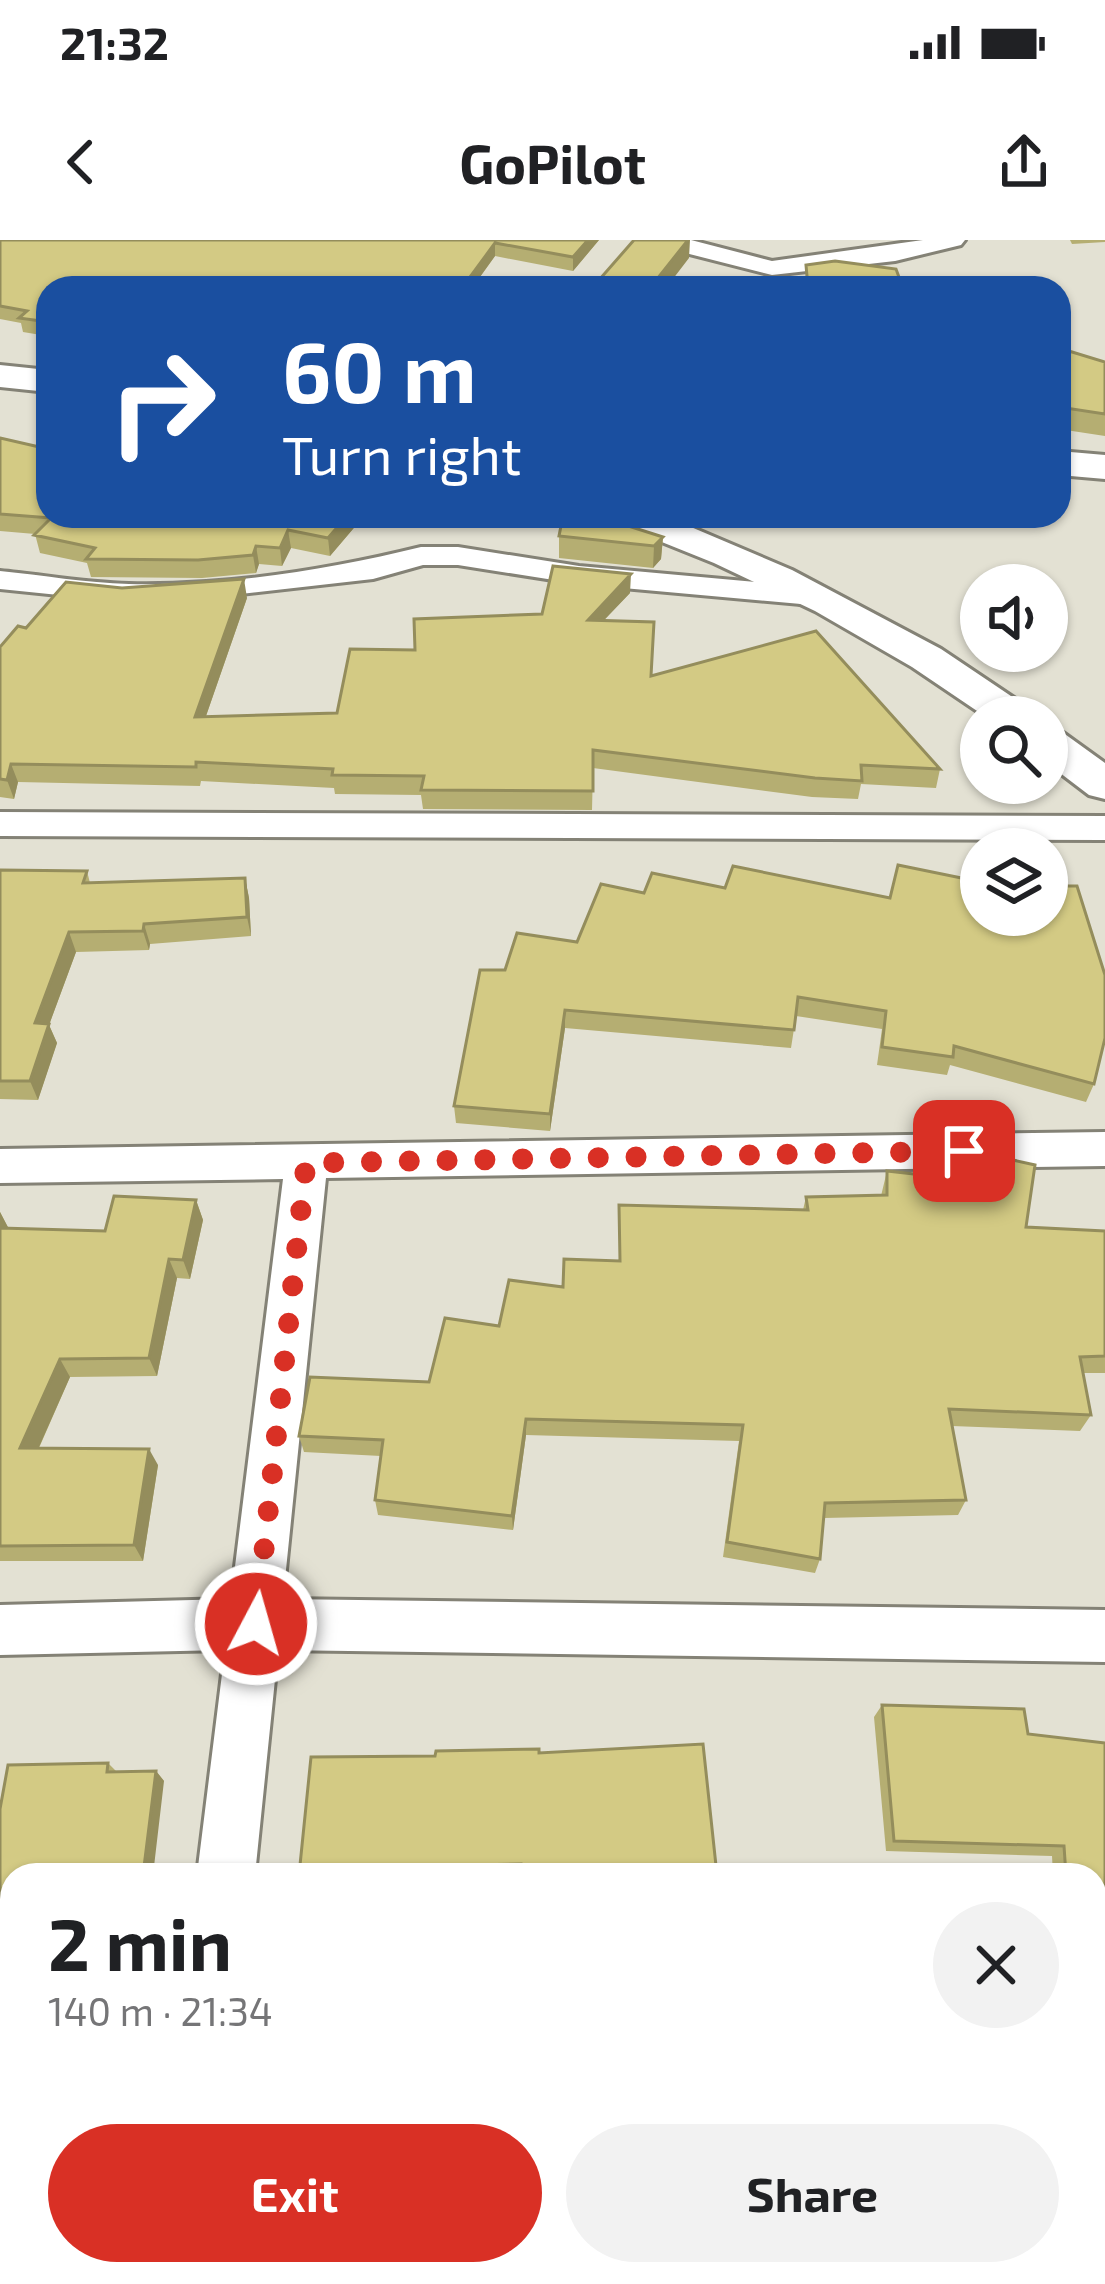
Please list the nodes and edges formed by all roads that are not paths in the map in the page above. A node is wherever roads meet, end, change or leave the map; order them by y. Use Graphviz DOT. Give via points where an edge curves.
graph roads {
  1 [pos="953,240"];
  2 [pos="674,241"];
  3 [pos="0,376"];
  4 [pos="36,380"];
  5 [pos="1071,464"];
  6 [pos="1105,467"];
  7 [pos="657,528"];
  8 [pos="0,580"];
  9 [pos="812,596"];
  10 [pos="986,696"];
  11 [pos="1068,758"];
  12 [pos="1105,785"];
  13 [pos="0,824"];
  14 [pos="1105,828"];
  15 [pos="1105,1149"];
  16 [pos="306,1163"];
  17 [pos="0,1166"];
  18 [pos="256,1624"];
  19 [pos="0,1630"];
  20 [pos="1105,1636"];
  21 [pos="227,1863"];
  1 -- 2 [label="street" via="772,268"];
  3 -- 4 [label="main road"];
  5 -- 6 [label="main road"];
  7 -- 9 [label="street"];
  8 -- 9 [label="street" via="188,591 373,570 421,556"];
  9 -- 10 [label="street"];
  11 -- 12 [label="street"];
  13 -- 14 [label="street"];
  15 -- 16 [label="street"];
  16 -- 17 [label="street"];
  16 -- 18 [label="street"];
  18 -- 19 [label="street"];
  18 -- 20 [label="street"];
  18 -- 21 [label="street"];
}
